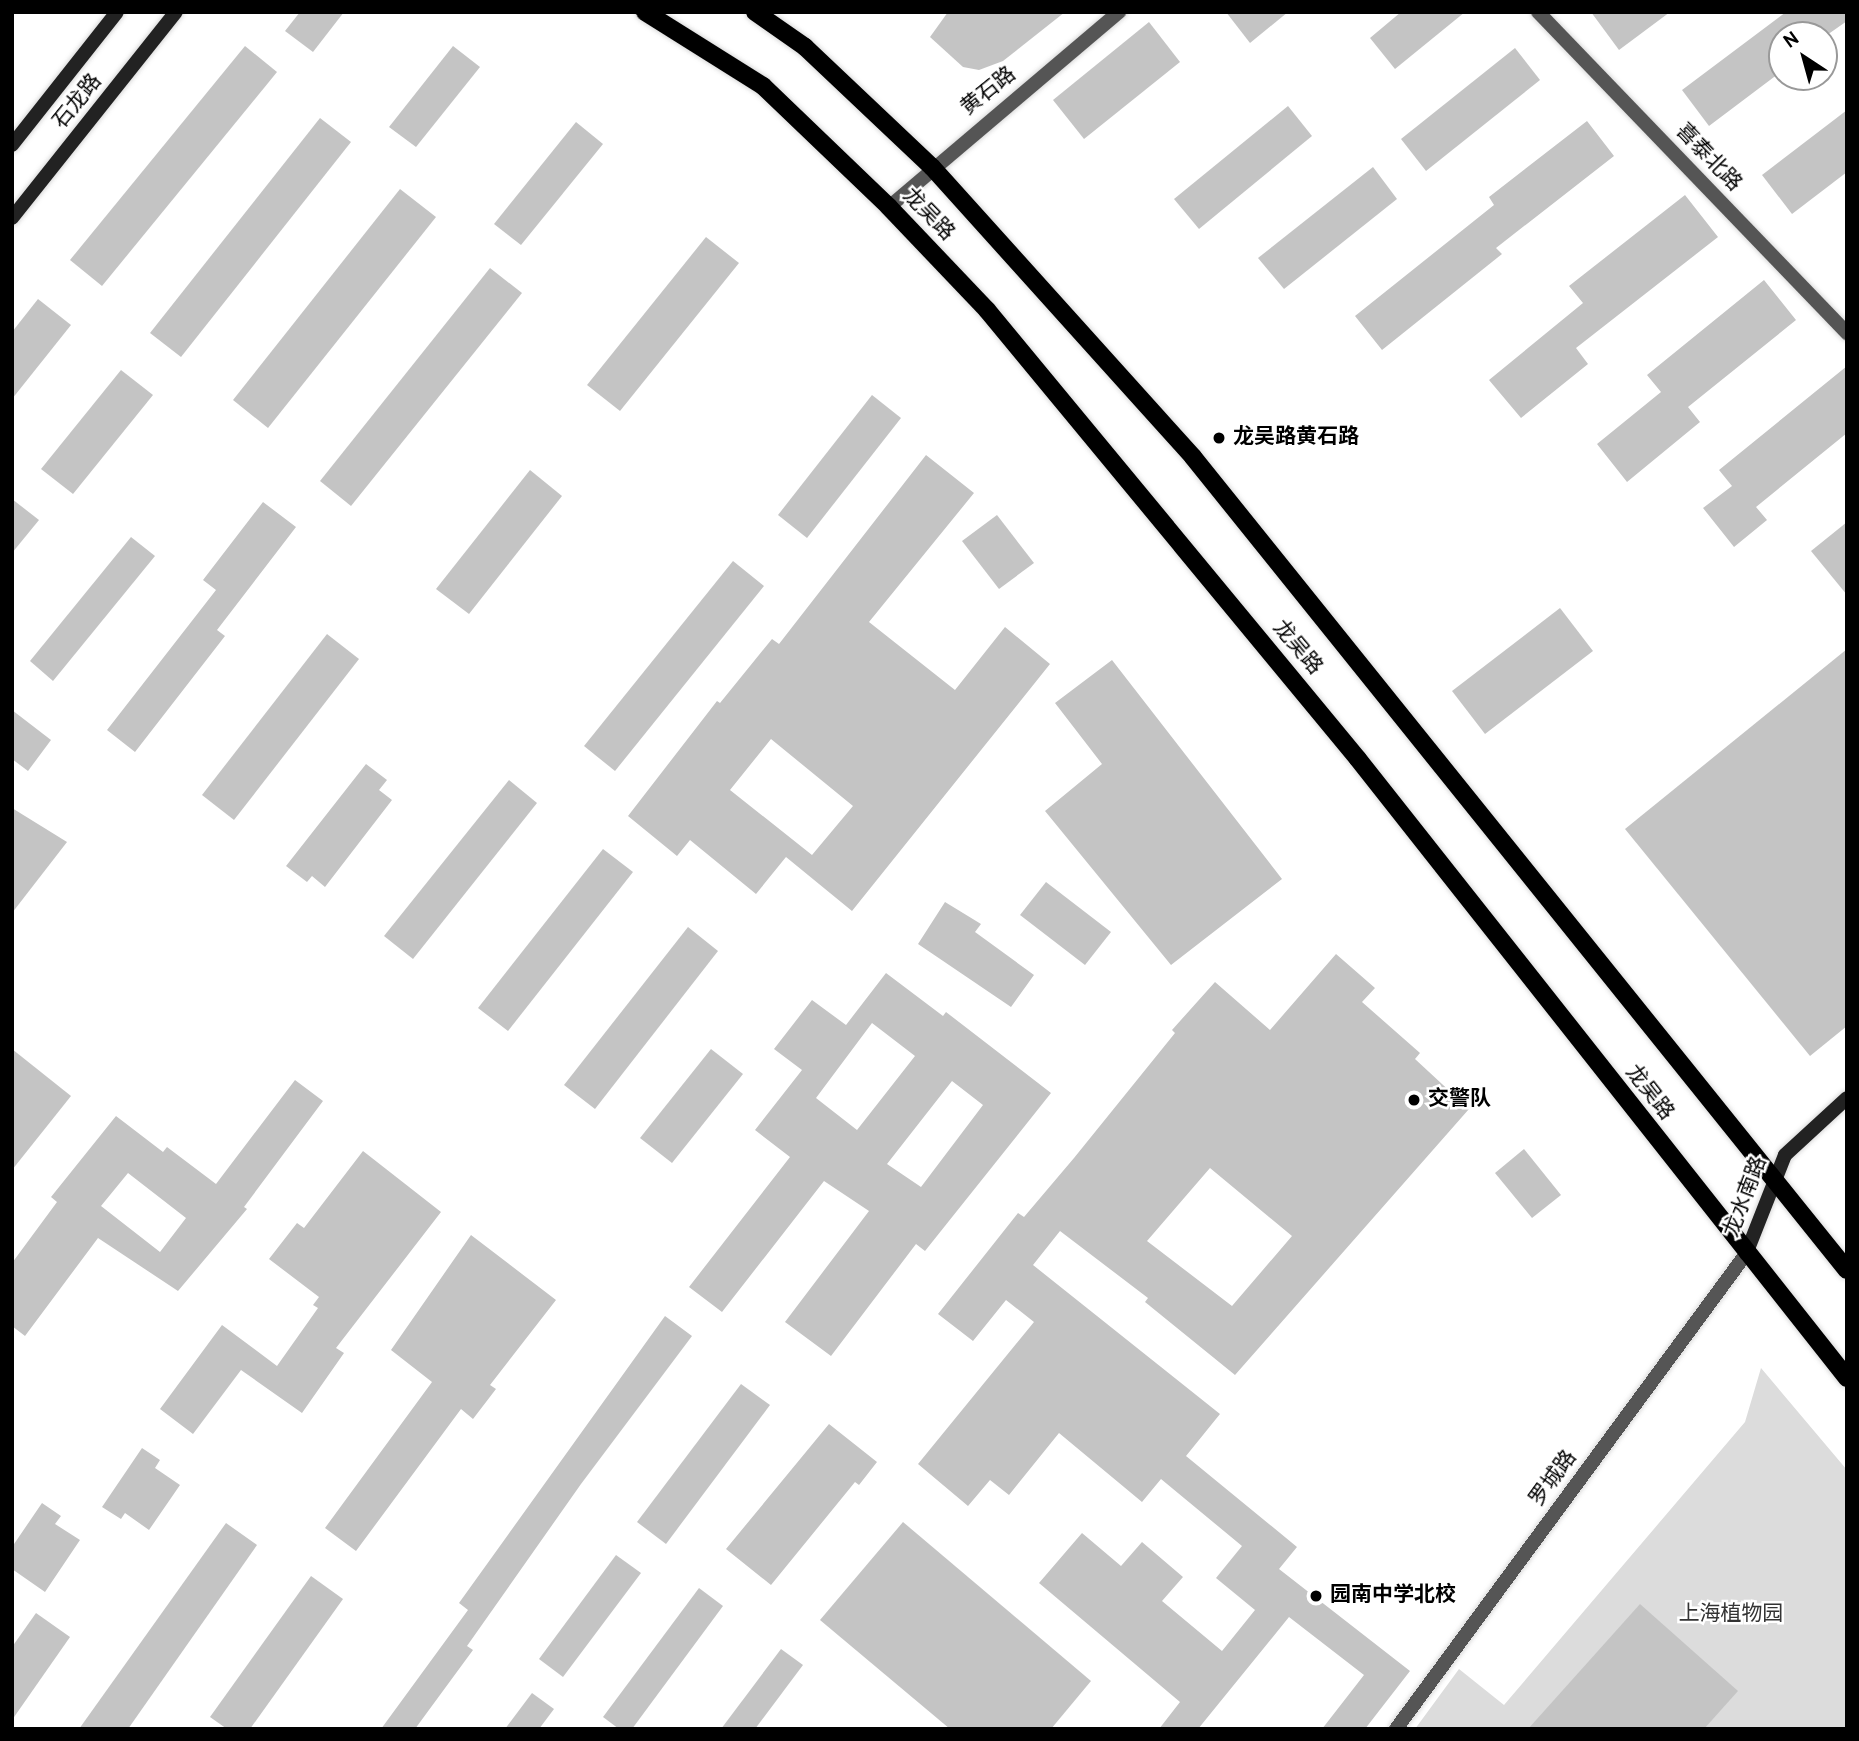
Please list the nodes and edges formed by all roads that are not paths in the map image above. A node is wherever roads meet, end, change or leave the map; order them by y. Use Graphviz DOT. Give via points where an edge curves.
graph roads {
  1 [pos="117,12"];
  2 [pos="176,12"];
  3 [pos="645,12"];
  4 [pos="755,12"];
  5 [pos="1119,12"];
  6 [pos="1538,12"];
  7 [pos="12,145"];
  8 [pos="932,166"];
  9 [pos="889,206"];
  10 [pos="12,218"];
  11 [pos="1847,333"];
  12 [pos="1847,1098"];
  13 [pos="1775,1180"];
  14 [pos="1746,1254"];
  15 [pos="1847,1269"];
  16 [pos="1847,1378"];
  17 [pos="1396,1729"];
  1 -- 7 [label="main road, 石龙路"];
  2 -- 10 [label="main road, 石龙路"];
  3 -- 9 [label="main road, 龙吴路" via="763,86"];
  4 -- 8 [label="main road, 龙吴路" via="805,47"];
  5 -- 8 [label="street, 黄石路"];
  6 -- 11 [label="street, 喜泰北路"];
  8 -- 9 [label="street, 黄石路"];
  8 -- 13 [label="main road, 龙吴路" via="1193,457"];
  9 -- 14 [label="main road, 龙吴路" via="987,310 1304,692"];
  12 -- 13 [label="main road, 龙水南路" via="1785,1154"];
  13 -- 14 [label="main road, 龙水南路"];
  13 -- 15 [label="main road, 龙吴路"];
  14 -- 16 [label="main road, 龙吴路"];
  14 -- 17 [label="street, 罗城路"];
}
